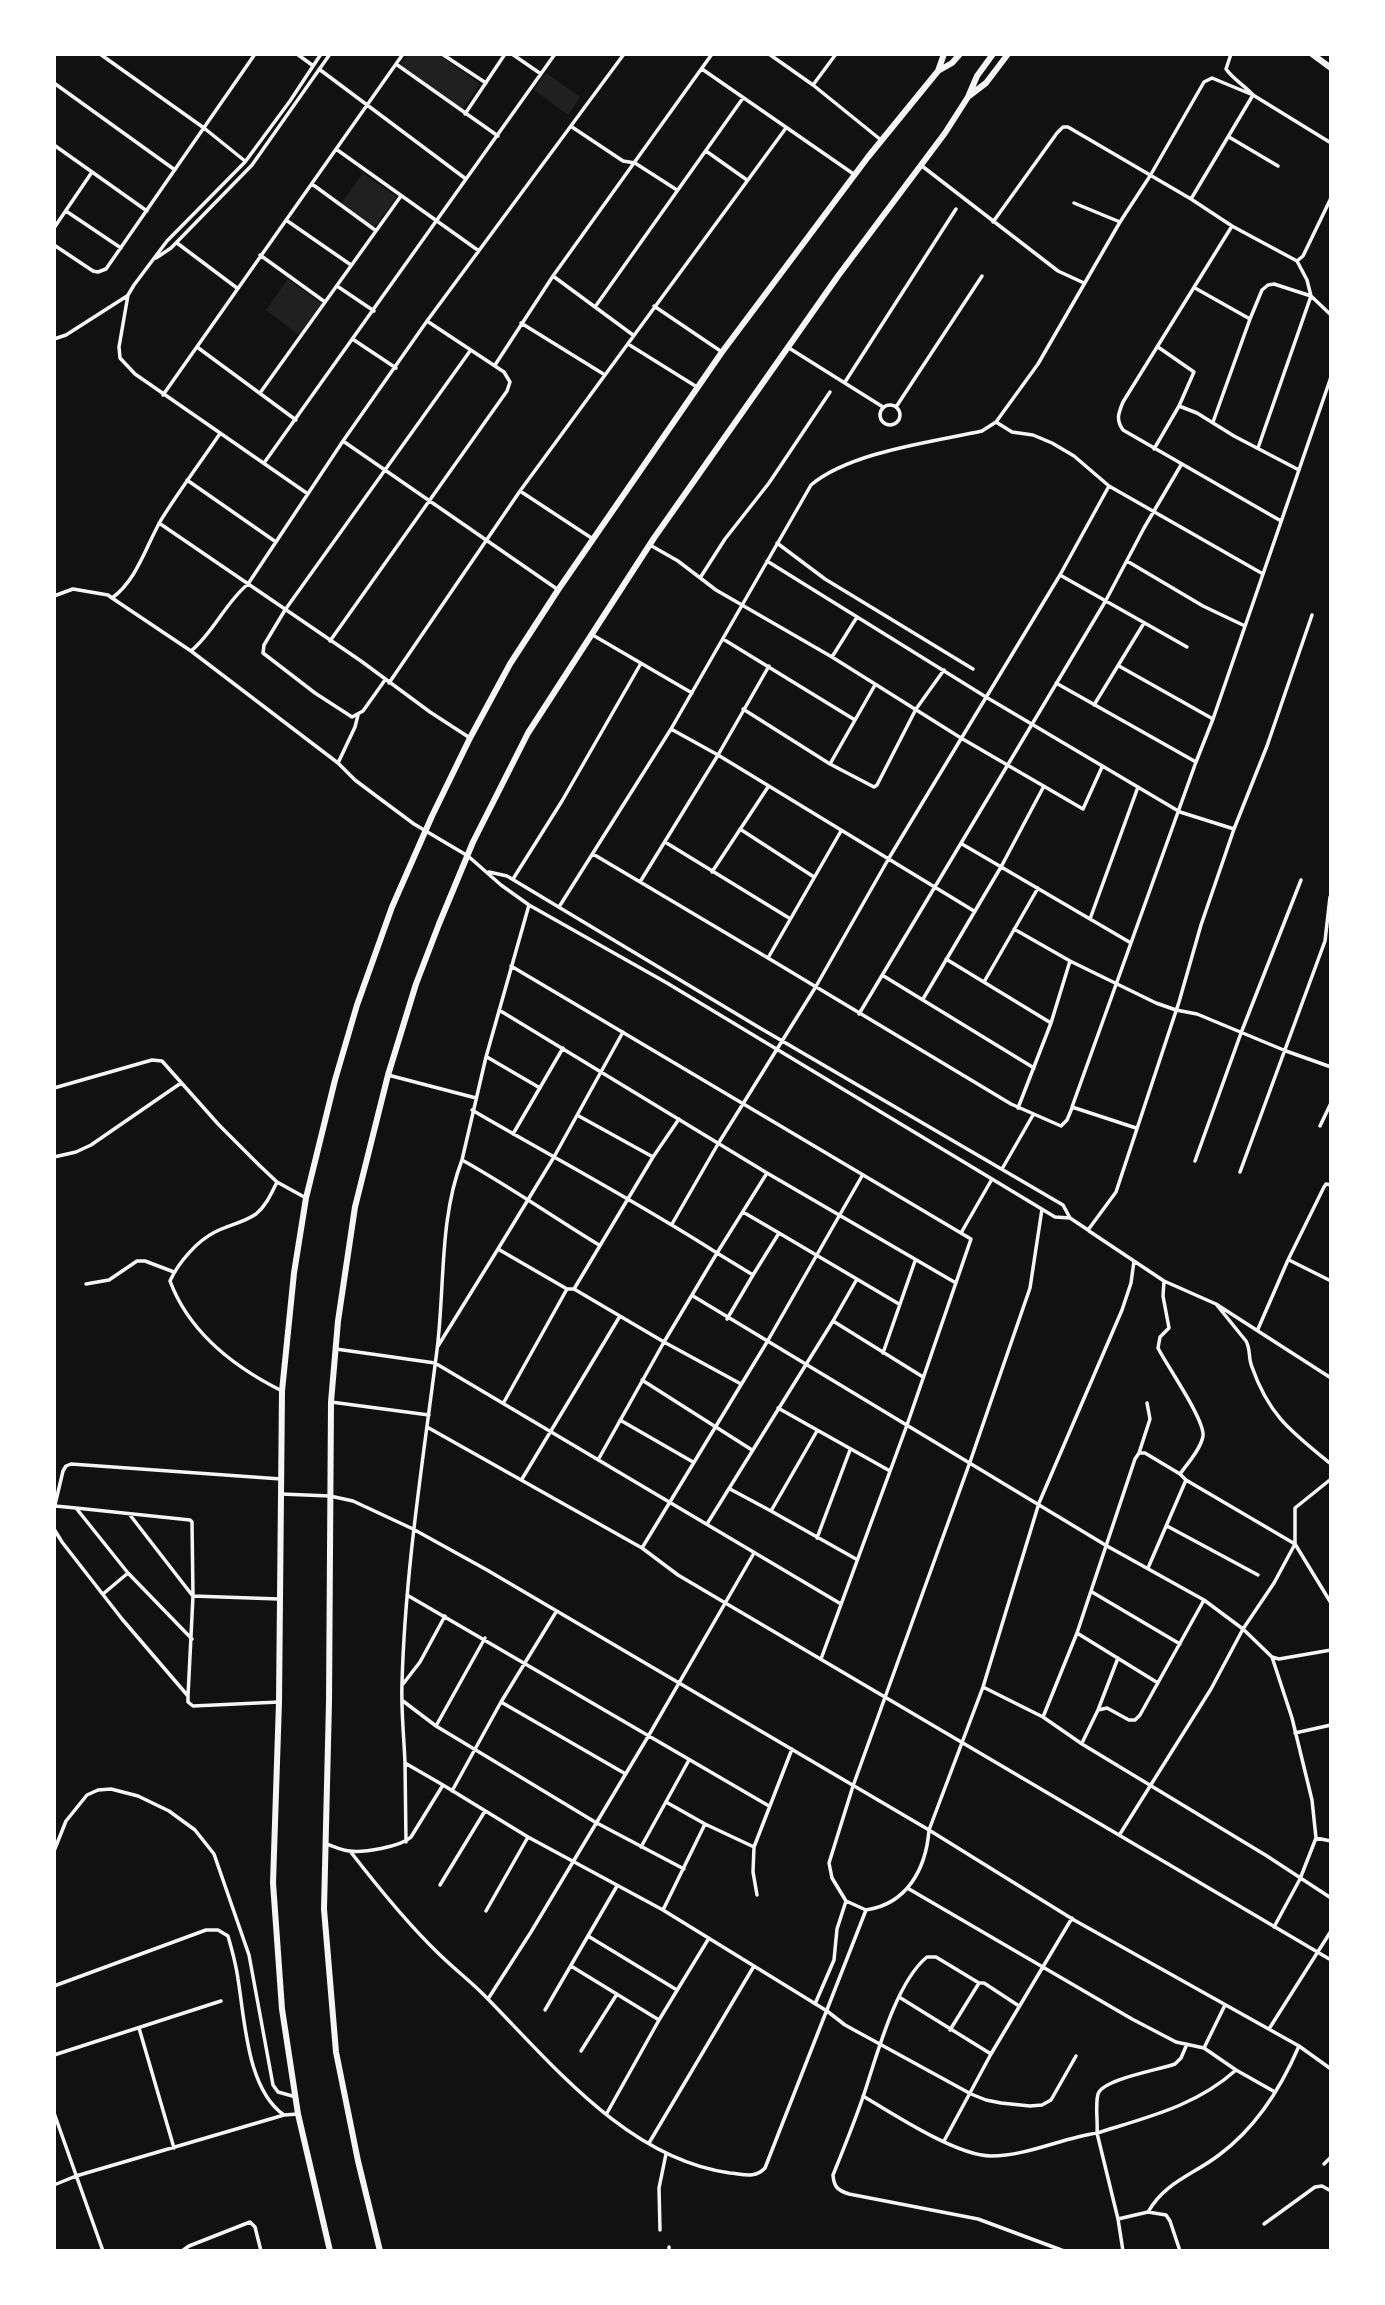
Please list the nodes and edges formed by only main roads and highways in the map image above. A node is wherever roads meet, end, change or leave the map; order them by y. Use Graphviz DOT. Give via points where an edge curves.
graph roads {
  1 [pos="944,54"];
  2 [pos="960,54"];
  3 [pos="993,54"];
  4 [pos="1008,54"];
  5 [pos="1314,55"];
  6 [pos="1331,68"];
  7 [pos="938,71"];
  8 [pos="968,97"];
  9 [pos="330,2251"];
  10 [pos="380,2251"];
  1 -- 7 [label="main road"];
  2 -- 7 [label="main road"];
  3 -- 8 [label="main road"];
  4 -- 8 [label="main road" via="986,83"];
  5 -- 6 [label="main road"];
  7 -- 9 [label="main road" via="723,352 510,664 470,737 392,907 335,1080 306,1198 282,1391 273,1883 282,2009 298,2114"];
  8 -- 10 [label="main road" via="650,545 528,733 468,856 416,984 388,1075 355,1207 331,1402 324,1862 337,2052"];
}
